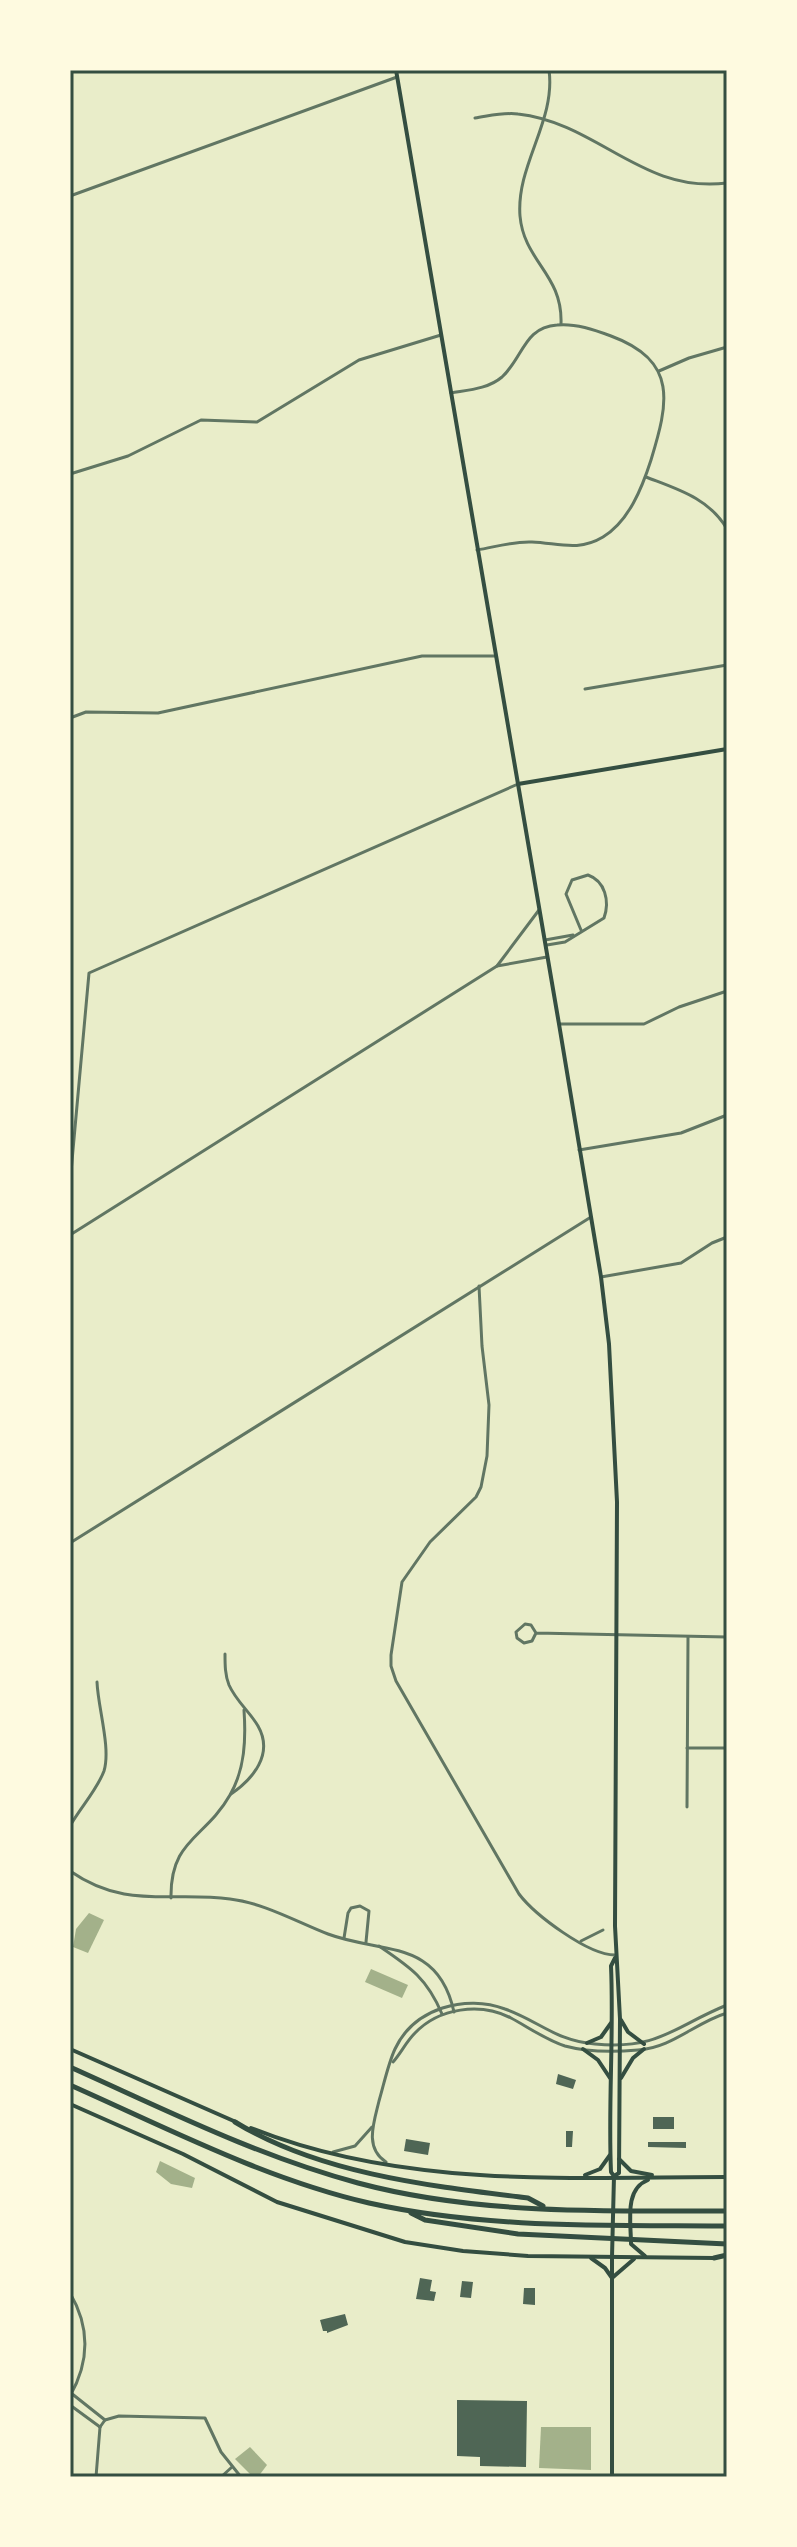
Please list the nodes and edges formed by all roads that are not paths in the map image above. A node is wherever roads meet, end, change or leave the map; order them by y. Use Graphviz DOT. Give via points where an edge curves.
graph roads {
  1 [pos="396,70"];
  2 [pos="549,70"];
  3 [pos="397,77"];
  4 [pos="475,118"];
  5 [pos="544,121"];
  6 [pos="727,183"];
  7 [pos="70,196"];
  8 [pos="561,324"];
  9 [pos="441,335"];
  10 [pos="727,347"];
  11 [pos="659,371"];
  12 [pos="451,393"];
  13 [pos="70,474"];
  14 [pos="646,477"];
  15 [pos="727,529"];
  16 [pos="477,550"];
  17 [pos="496,656"];
  18 [pos="727,665"];
  19 [pos="585,689"];
  20 [pos="70,718"];
  21 [pos="727,749"];
  22 [pos="518,784"];
  23 [pos="539,910"];
  24 [pos="581,930"];
  25 [pos="544,943"];
  26 [pos="547,957"];
  27 [pos="497,966"];
  28 [pos="727,991"];
  29 [pos="559,1024"];
  30 [pos="727,1115"];
  31 [pos="579,1150"];
  32 [pos="70,1183"];
  33 [pos="591,1217"];
  34 [pos="70,1235"];
  35 [pos="727,1237"];
  36 [pos="601,1277"];
  37 [pos="479,1286"];
  38 [pos="70,1543"];
  39 [pos="536,1633"];
  40 [pos="616,1635"];
  41 [pos="688,1637"];
  42 [pos="727,1637"];
  43 [pos="225,1654"];
  44 [pos="97,1682"];
  45 [pos="244,1710"];
  46 [pos="687,1748"];
  47 [pos="727,1748"];
  48 [pos="231,1794"];
  49 [pos="687,1807"];
  50 [pos="70,1826"];
  51 [pos="70,1871"];
  52 [pos="171,1898"];
  53 [pos="603,1930"];
  54 [pos="344,1938"];
  55 [pos="581,1941"];
  56 [pos="366,1942"];
  57 [pos="379,1946"];
  58 [pos="615,1957"];
  59 [pos="453,2005"];
  60 [pos="727,2005"];
  61 [pos="440,2008"];
  62 [pos="454,2012"];
  63 [pos="727,2013"];
  64 [pos="443,2014"];
  65 [pos="620,2019"];
  66 [pos="612,2021"];
  67 [pos="543,2028"];
  68 [pos="676,2031"];
  69 [pos="540,2034"];
  70 [pos="680,2037"];
  71 [pos="587,2043"];
  72 [pos="644,2046"];
  73 [pos="612,2047"];
  74 [pos="620,2047"];
  75 [pos="70,2049"];
  76 [pos="583,2049"];
  77 [pos="391,2064"];
  78 [pos="70,2067"];
  79 [pos="610,2078"];
  80 [pos="620,2080"];
  81 [pos="70,2085"];
  82 [pos="70,2104"];
  83 [pos="235,2122"];
  84 [pos="372,2127"];
  85 [pos="326,2153"];
  86 [pos="610,2155"];
  87 [pos="619,2159"];
  88 [pos="393,2167"];
  89 [pos="583,2176"];
  90 [pos="614,2177"];
  91 [pos="658,2177"];
  92 [pos="727,2177"];
  93 [pos="399,2208"];
  94 [pos="548,2209"];
  95 [pos="727,2211"];
  96 [pos="727,2226"];
  97 [pos="727,2244"];
  98 [pos="727,2256"];
  99 [pos="588,2257"];
  100 [pos="612,2257"];
  101 [pos="636,2257"];
  102 [pos="650,2257"];
  103 [pos="714,2258"];
  104 [pos="612,2278"];
  105 [pos="70,2293"];
  106 [pos="71,2394"];
  107 [pos="70,2405"];
  108 [pos="93,2409"];
  109 [pos="87,2417"];
  110 [pos="105,2420"];
  111 [pos="100,2427"];
  112 [pos="232,2467"];
  113 [pos="96,2477"];
  114 [pos="221,2477"];
  115 [pos="241,2477"];
  116 [pos="612,2477"];
  1 -- 3 [label="main road"];
  2 -- 5 [label="street"];
  3 -- 7 [label="street"];
  3 -- 9 [label="main road"];
  4 -- 5 [label="street" via="516,113"];
  5 -- 6 [label="street" via="578,132 663,178 698,186"];
  5 -- 8 [label="street" via="523,187 521,221 527,244 556,288"];
  8 -- 11 [label="street" via="618,338"];
  8 -- 12 [label="street" via="531,335 510,368 492,384"];
  9 -- 12 [label="main road"];
  9 -- 13 [label="street" via="359,360 257,422 201,420 128,456"];
  10 -- 11 [label="street"];
  11 -- 14 [label="street" via="664,416"];
  12 -- 16 [label="main road"];
  14 -- 15 [label="street" via="698,498"];
  14 -- 16 [label="street" via="624,518 595,541 573,547 530,542"];
  16 -- 17 [label="main road"];
  17 -- 20 [label="street" via="422,656 158,713 86,712"];
  17 -- 22 [label="main road"];
  18 -- 19 [label="street"];
  21 -- 22 [label="main road"];
  22 -- 23 [label="main road"];
  22 -- 32 [label="street" via="89,973"];
  23 -- 25 [label="main road"];
  23 -- 27 [label="street"];
  24 -- 24 [label="street" via="601,921 607,910 601,884 588,875 572,880 566,894"];
  24 -- 25 [label="street" via="565,942"];
  25 -- 26 [label="main road"];
  26 -- 27 [label="street"];
  26 -- 29 [label="main road"];
  27 -- 34 [label="street"];
  28 -- 29 [label="street" via="644,1024"];
  29 -- 31 [label="main road"];
  30 -- 31 [label="street" via="681,1133"];
  31 -- 33 [label="main road"];
  33 -- 36 [label="main road"];
  33 -- 37 [label="street"];
  35 -- 36 [label="street" via="681,1263"];
  36 -- 40 [label="main road" via="615,1446"];
  37 -- 38 [label="street"];
  37 -- 55 [label="street" via="489,1405 482,1482 476,1497 430,1542 402,1582 391,1666 513,1887 540,1916"];
  39 -- 39 [label="street" via="528,1624 516,1632 524,1643"];
  39 -- 40 [label="street"];
  40 -- 41 [label="street"];
  40 -- 58 [label="main road"];
  41 -- 42 [label="street"];
  41 -- 46 [label="street"];
  43 -- 45 [label="street" via="228,1683"];
  44 -- 50 [label="street" via="104,1770"];
  45 -- 48 [label="street" via="243,1759"];
  45 -- 48 [label="street" via="258,1726 263,1753 249,1781"];
  46 -- 47 [label="street"];
  46 -- 49 [label="street"];
  48 -- 52 [label="street" via="179,1854"];
  51 -- 52 [label="street" via="113,1892"];
  52 -- 54 [label="street" via="238,1900"];
  53 -- 55 [label="street"];
  54 -- 56 [label="street"];
  54 -- 56 [label="street" via="348,1913 360,1906 369,1911"];
  55 -- 58 [label="street"];
  56 -- 57 [label="street"];
  57 -- 59 [label="street" via="402,1950 430,1968"];
  57 -- 61 [label="street" via="421,1977"];
  58 -- 65 [label="main road"];
  58 -- 66 [label="main road"];
  59 -- 61 [label="street"];
  59 -- 62 [label="street"];
  59 -- 67 [label="street" via="493,2004"];
  60 -- 68 [label="street"];
  61 -- 64 [label="street"];
  61 -- 77 [label="street" via="403,2036"];
  62 -- 64 [label="street"];
  62 -- 69 [label="street" via="497,2013"];
  63 -- 70 [label="street"];
  64 -- 77 [label="street" via="415,2033"];
  65 -- 72 [label="main road"];
  65 -- 74 [label="main road"];
  66 -- 71 [label="main road" via="603,2036"];
  66 -- 73 [label="main road"];
  67 -- 69 [label="street"];
  67 -- 71 [label="street"];
  68 -- 70 [label="street"];
  68 -- 72 [label="street"];
  69 -- 76 [label="street"];
  70 -- 72 [label="street"];
  71 -- 73 [label="street"];
  72 -- 74 [label="street"];
  72 -- 80 [label="main road"];
  73 -- 74 [label="street"];
  73 -- 76 [label="street"];
  73 -- 79 [label="main road"];
  74 -- 80 [label="main road"];
  75 -- 83 [label="main road"];
  76 -- 79 [label="main road"];
  77 -- 84 [label="street"];
  78 -- 94 [label="highway" via="241,2144 315,2170 443,2200"];
  79 -- 86 [label="main road"];
  80 -- 87 [label="main road"];
  81 -- 93 [label="highway" via="284,2178"];
  82 -- 99 [label="main road" via="277,2202 380,2235 463,2251"];
  83 -- 85 [label="main road"];
  83 -- 94 [label="highway" via="259,2137 340,2164 411,2181 528,2198"];
  84 -- 85 [label="street" via="355,2146"];
  84 -- 88 [label="street" via="376,2152"];
  85 -- 88 [label="main road"];
  86 -- 89 [label="main road" via="600,2169"];
  86 -- 90 [label="main road"];
  87 -- 90 [label="main road"];
  87 -- 91 [label="main road" via="631,2171"];
  88 -- 89 [label="main road" via="454,2174"];
  89 -- 90 [label="main road"];
  90 -- 91 [label="main road"];
  90 -- 100 [label="main road"];
  91 -- 92 [label="main road"];
  91 -- 102 [label="main road" via="637,2185 632,2196 631,2244"];
  93 -- 96 [label="highway" via="496,2220"];
  93 -- 97 [label="highway" via="425,2220 518,2234"];
  94 -- 95 [label="highway"];
  98 -- 103 [label="highway"];
  99 -- 100 [label="main road"];
  99 -- 104 [label="main road"];
  100 -- 101 [label="main road"];
  100 -- 104 [label="main road"];
  101 -- 102 [label="main road"];
  101 -- 104 [label="main road"];
  102 -- 103 [label="main road"];
  104 -- 116 [label="main road"];
  105 -- 106 [label="street" via="86,2341"];
  106 -- 108 [label="street"];
  107 -- 109 [label="street"];
  108 -- 109 [label="street"];
  108 -- 110 [label="street"];
  109 -- 111 [label="street"];
  110 -- 111 [label="street"];
  110 -- 112 [label="street" via="205,2418"];
  111 -- 113 [label="street"];
  112 -- 114 [label="street"];
  112 -- 115 [label="street"];
}
